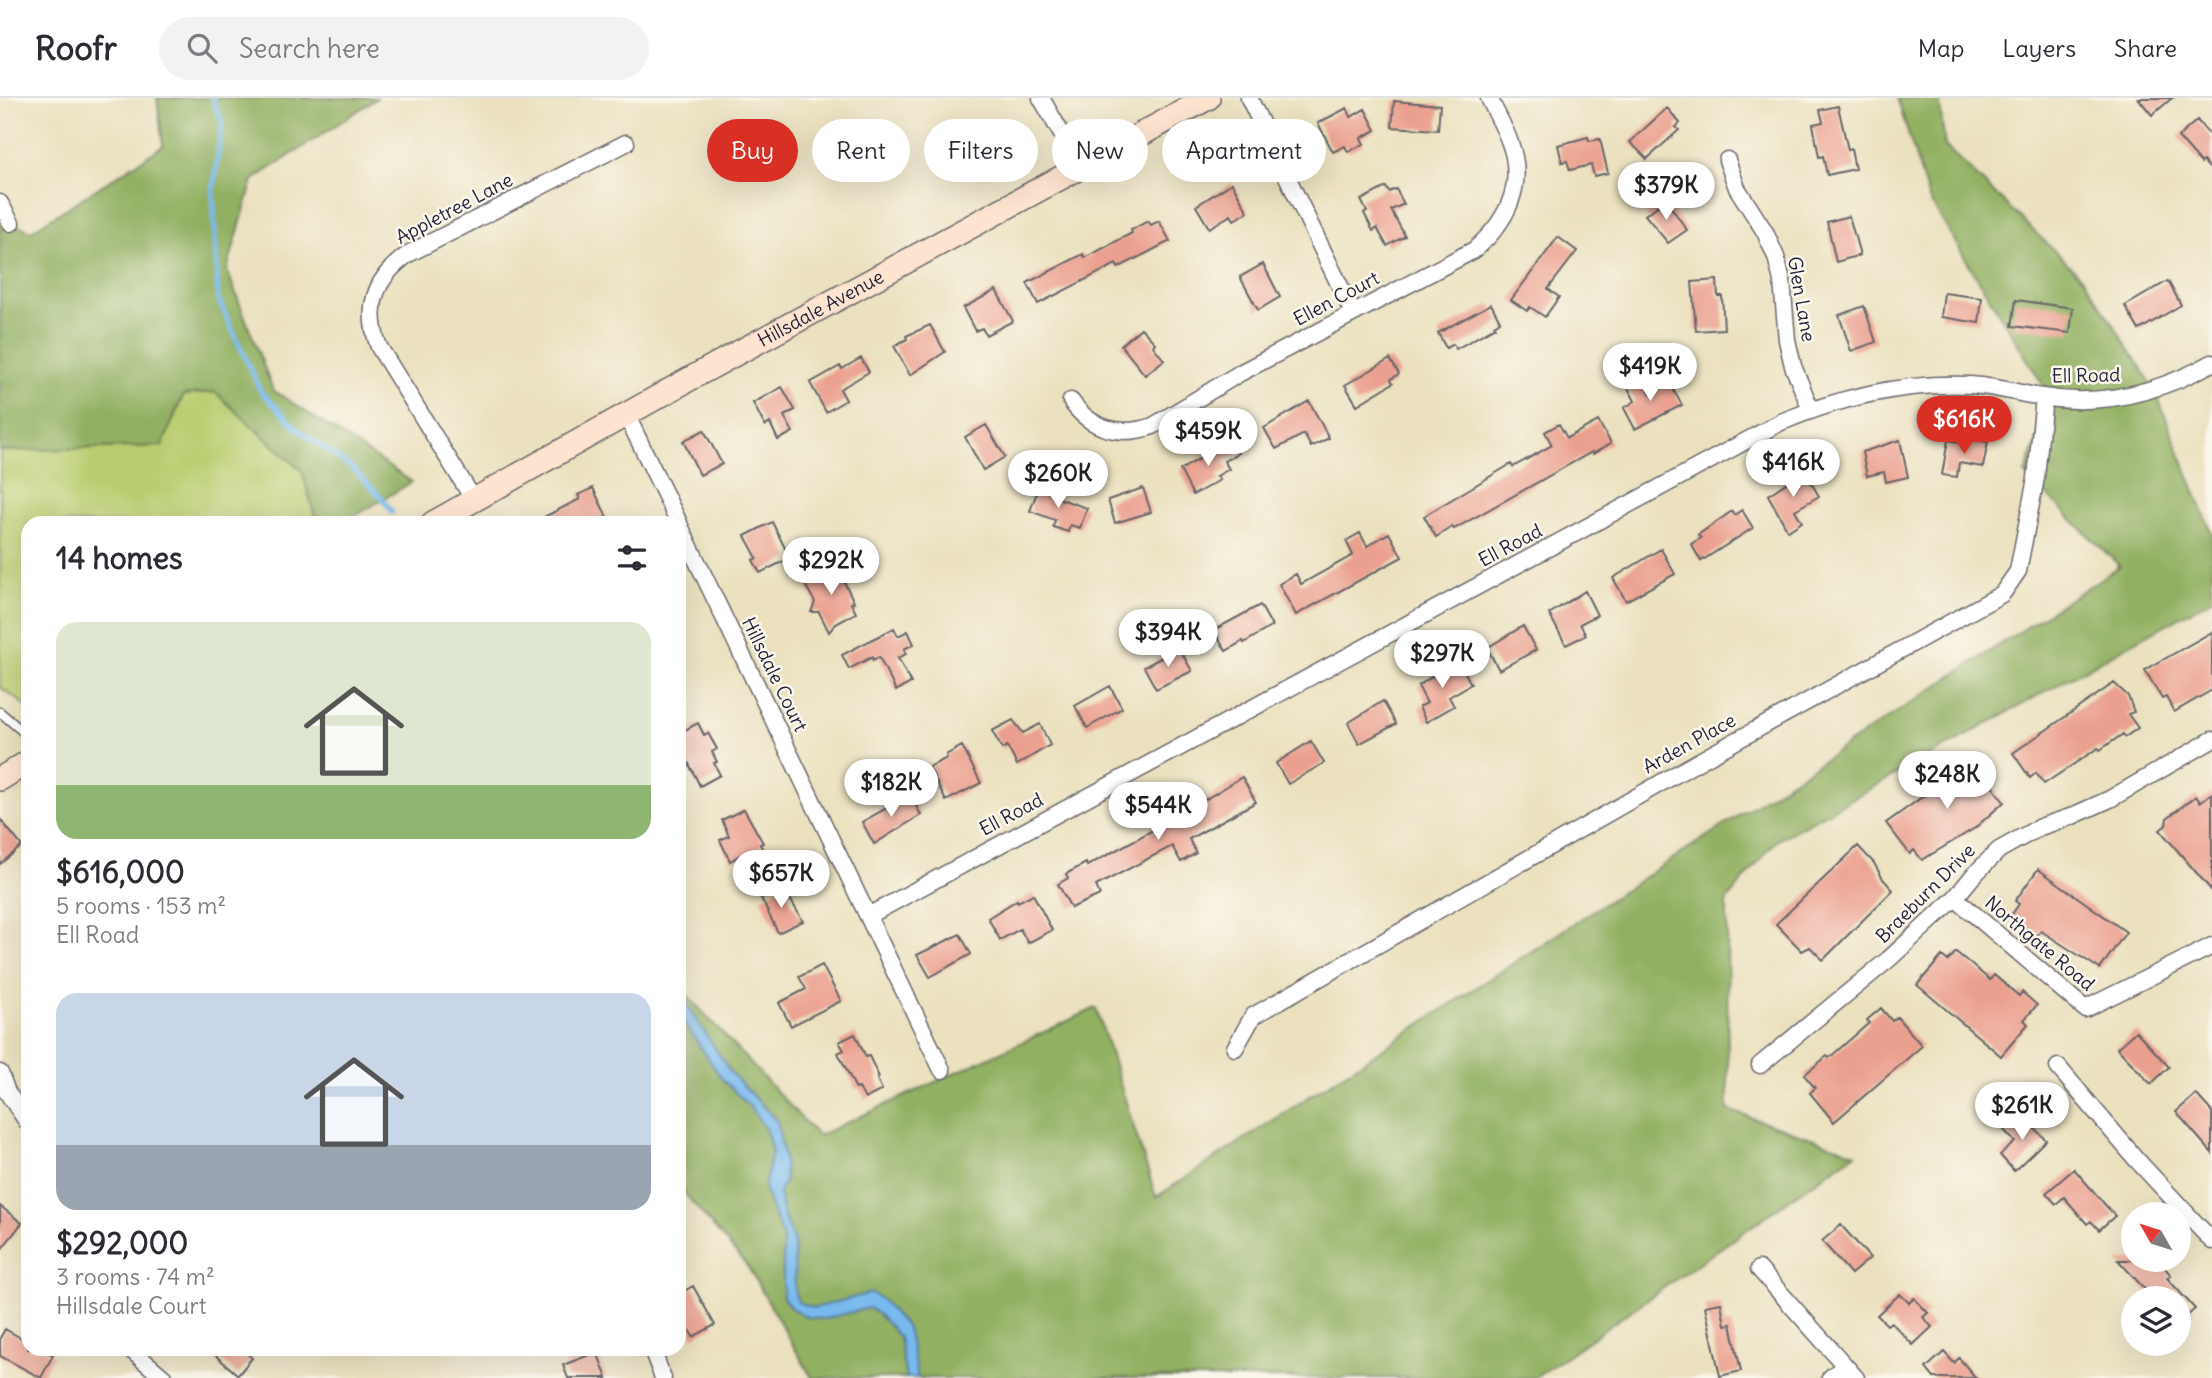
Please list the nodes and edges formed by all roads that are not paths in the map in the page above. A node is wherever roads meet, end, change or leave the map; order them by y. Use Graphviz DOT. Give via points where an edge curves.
graph roads {
  1 [pos="1041,98"];
  2 [pos="1208,98"];
  3 [pos="1249,98"];
  4 [pos="1489,98"];
  5 [pos="1053,119"];
  6 [pos="1148,130"];
  7 [pos="626,143"];
  8 [pos="1727,160"];
  9 [pos="1052,181"];
  10 [pos="0,203"];
  11 [pos="11,223"];
  12 [pos="1353,313"];
  13 [pos="2212,363"];
  14 [pos="2043,397"];
  15 [pos="1071,401"];
  16 [pos="1811,410"];
  17 [pos="626,414"];
  18 [pos="474,500"];
  19 [pos="445,516"];
  20 [pos="676,516"];
  21 [pos="686,538"];
  22 [pos="0,712"];
  23 [pos="21,730"];
  24 [pos="2212,740"];
  25 [pos="21,766"];
  26 [pos="0,779"];
  27 [pos="1955,898"];
  28 [pos="867,916"];
  29 [pos="2212,946"];
  30 [pos="1235,1048"];
  31 [pos="1760,1065"];
  32 [pos="2058,1067"];
  33 [pos="942,1070"];
  34 [pos="0,1073"];
  35 [pos="21,1113"];
  36 [pos="2212,1241"];
  37 [pos="1759,1269"];
  38 [pos="138,1356"];
  39 [pos="655,1356"];
  40 [pos="1851,1372"];
  41 [pos="164,1378"];
  42 [pos="663,1378"];
  43 [pos="1830,1378"];
  1 -- 5 [label="street"];
  2 -- 6 [label="street, Hillsdale Avenue"];
  3 -- 12 [label="street"];
  4 -- 12 [label="street, Ellen Court" via="1515,163 1511,201 1503,219 1474,250"];
  7 -- 18 [label="street, Appletree Lane" via="410,253 394,264 375,296 372,315 379,347"];
  8 -- 16 [label="street, Glen Lane" via="1737,188 1776,257 1790,353"];
  9 -- 17 [label="street, Hillsdale Avenue"];
  10 -- 11 [label="street"];
  12 -- 15 [label="street, Ellen Court" via="1138,431 1101,427"];
  13 -- 14 [label="street, Ell Road" via="2185,379 2145,392 2109,399"];
  14 -- 16 [label="street, Ell Road" via="1993,387 1927,385 1846,398"];
  14 -- 30 [label="street, Arden Place" via="2036,478 2018,572 2002,594 1252,1016"];
  16 -- 28 [label="street, Ell Road"];
  17 -- 18 [label="street, Hillsdale Avenue"];
  17 -- 20 [label="street, Hillsdale Court"];
  18 -- 19 [label="street, Hillsdale Avenue"];
  21 -- 28 [label="street, Hillsdale Court"];
  22 -- 23 [label="lane"];
  24 -- 27 [label="street, Braeburn Drive" via="2110,799 2015,839"];
  25 -- 26 [label="street"];
  27 -- 29 [label="street, Northgate Road" via="2085,1009"];
  27 -- 31 [label="street, Braeburn Drive"];
  28 -- 33 [label="street, Hillsdale Court"];
  32 -- 36 [label="street"];
  34 -- 35 [label="street"];
  37 -- 40 [label="street"];
  38 -- 41 [label="street"];
  39 -- 42 [label="street"];
  40 -- 43 [label="street"];
}
